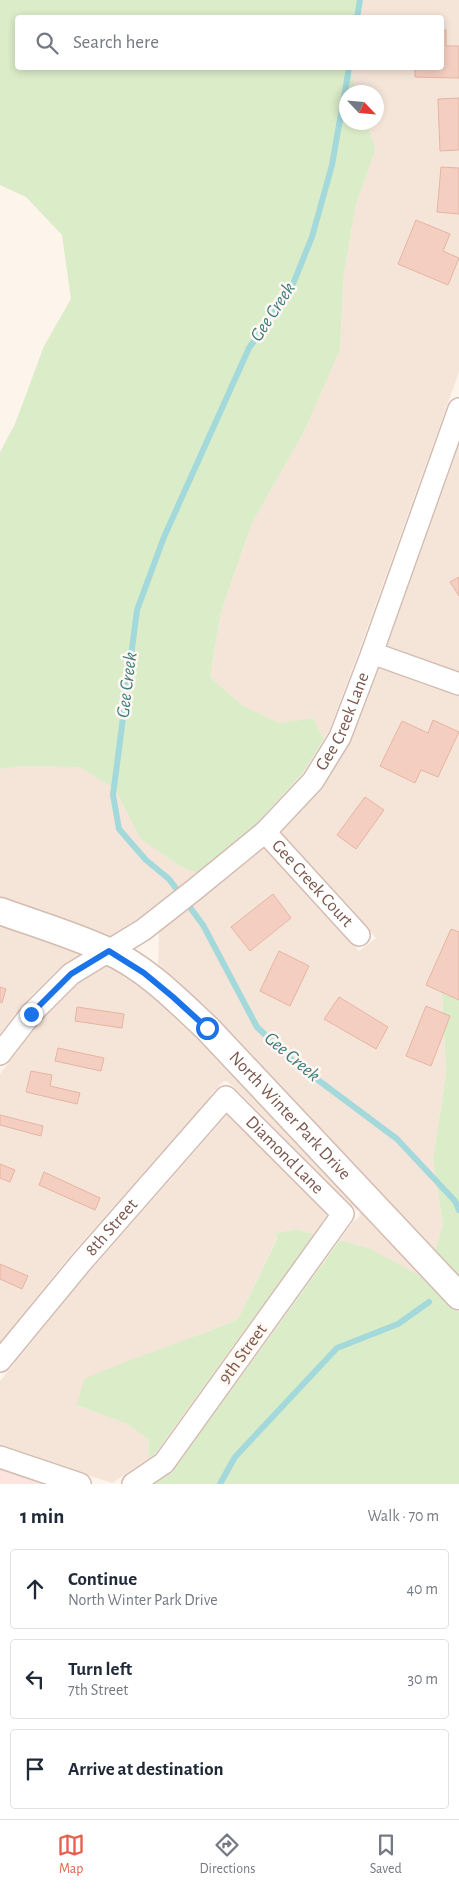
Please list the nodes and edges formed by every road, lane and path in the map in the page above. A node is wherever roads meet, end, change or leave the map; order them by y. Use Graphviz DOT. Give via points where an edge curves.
graph roads {
  1 [pos="457,419"];
  2 [pos="372,653"];
  3 [pos="459,684"];
  4 [pos="265,832"];
  5 [pos="0,911"];
  6 [pos="359,935"];
  7 [pos="109,951"];
  8 [pos="0,1054"];
  9 [pos="226,1097"];
  10 [pos="343,1214"];
  11 [pos="459,1296"];
  12 [pos="0,1361"];
  13 [pos="0,1457"];
  14 [pos="80,1484"];
  15 [pos="133,1484"];
  1 -- 2 [label="street, Gee Creek Lane"];
  2 -- 3 [label="street"];
  2 -- 4 [label="street, Gee Creek Lane" via="340,737 313,781"];
  4 -- 6 [label="street, Gee Creek Court"];
  4 -- 7 [label="street, Gee Creek Lane" via="143,930"];
  5 -- 7 [label="street, North Winter Park Drive"];
  7 -- 8 [label="street, Gee Creek Lane" via="71,974 31,1014"];
  7 -- 11 [label="street, North Winter Park Drive" via="144,973 207,1028"];
  9 -- 10 [label="street, Diamond Lane"];
  9 -- 12 [label="street, 8th Street"];
  10 -- 15 [label="street, 9th Street" via="164,1463"];
  13 -- 14 [label="street"];
}
